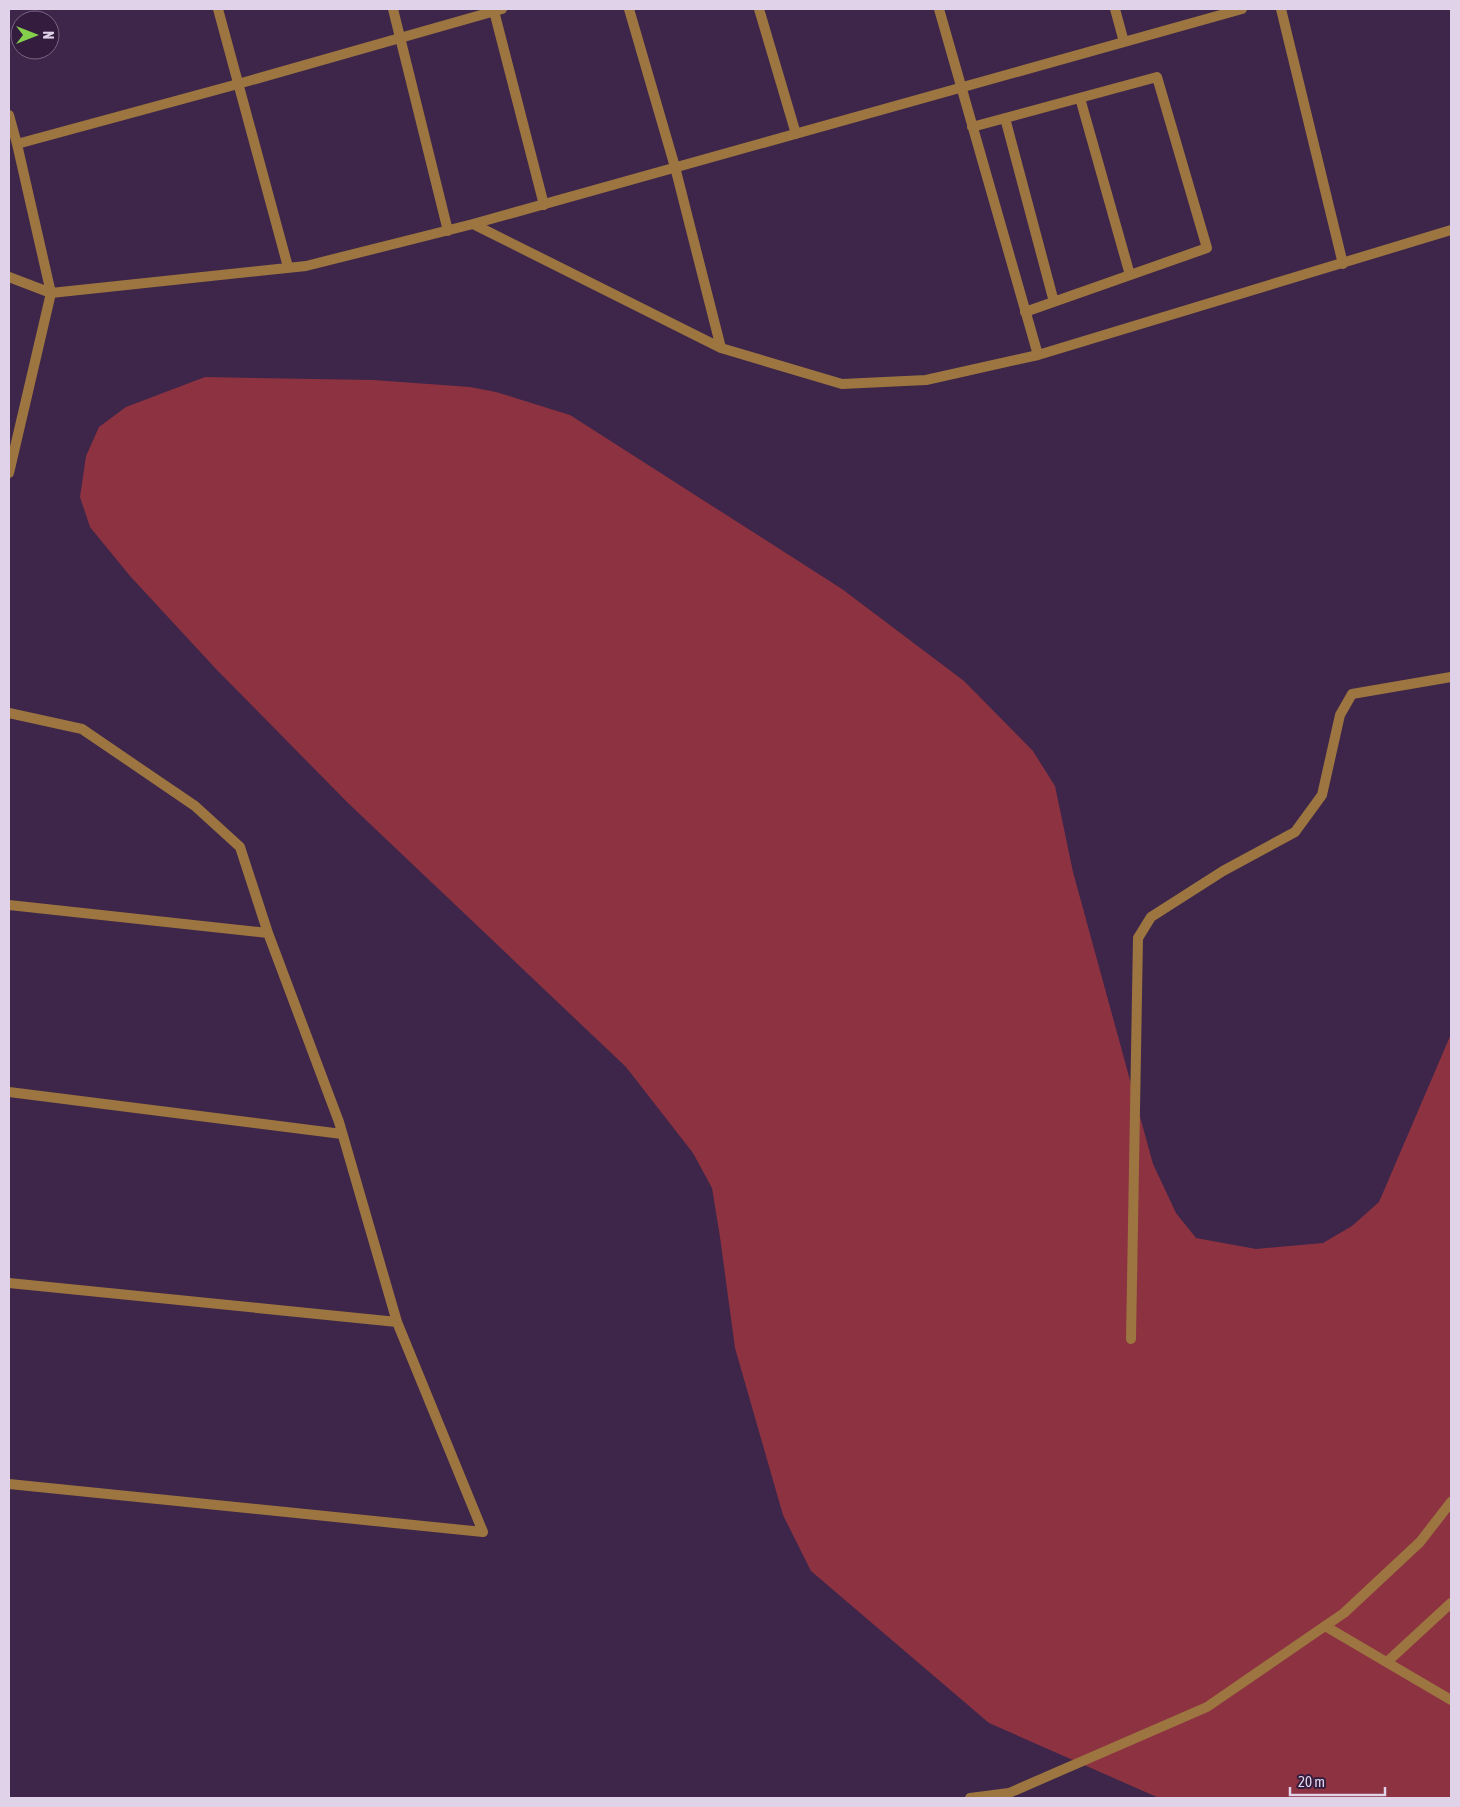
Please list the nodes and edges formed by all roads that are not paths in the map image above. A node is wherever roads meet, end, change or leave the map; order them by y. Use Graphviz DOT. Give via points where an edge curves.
graph roads {
  1 [pos="218,9"];
  2 [pos="393,9"];
  3 [pos="629,9"];
  4 [pos="759,9"];
  5 [pos="939,9"];
  6 [pos="1115,9"];
  7 [pos="1242,9"];
  8 [pos="1281,9"];
  9 [pos="498,10"];
  10 [pos="401,38"];
  11 [pos="1124,42"];
  12 [pos="238,84"];
  13 [pos="961,89"];
  14 [pos="1080,98"];
  15 [pos="9,115"];
  16 [pos="1005,118"];
  17 [pos="972,127"];
  18 [pos="796,134"];
  19 [pos="17,144"];
  20 [pos="675,167"];
  21 [pos="544,205"];
  22 [pos="473,224"];
  23 [pos="448,230"];
  24 [pos="1451,230"];
  25 [pos="1343,264"];
  26 [pos="288,268"];
  27 [pos="1130,275"];
  28 [pos="9,277"];
  29 [pos="50,293"];
  30 [pos="1054,302"];
  31 [pos="1026,312"];
  32 [pos="721,348"];
  33 [pos="1038,355"];
  34 [pos="9,473"];
  35 [pos="1451,677"];
  36 [pos="9,712"];
  37 [pos="9,905"];
  38 [pos="268,933"];
  39 [pos="9,1092"];
  40 [pos="342,1134"];
  41 [pos="9,1284"];
  42 [pos="397,1322"];
  43 [pos="1131,1338"];
  44 [pos="9,1484"];
  45 [pos="1451,1502"];
  46 [pos="1451,1603"];
  47 [pos="1325,1626"];
  48 [pos="1387,1662"];
  49 [pos="1451,1700"];
  50 [pos="970,1798"];
  1 -- 12 [label="street"];
  2 -- 10 [label="street"];
  3 -- 20 [label="street"];
  4 -- 18 [label="street"];
  5 -- 13 [label="street"];
  6 -- 11 [label="street"];
  7 -- 11 [label="street"];
  8 -- 25 [label="street"];
  9 -- 10 [label="street"];
  9 -- 21 [label="street"];
  10 -- 12 [label="street"];
  10 -- 23 [label="street"];
  11 -- 13 [label="street"];
  12 -- 19 [label="street"];
  12 -- 26 [label="street"];
  13 -- 17 [label="street"];
  13 -- 18 [label="street"];
  14 -- 16 [label="street"];
  14 -- 27 [label="street"];
  14 -- 27 [label="street" via="1157,78 1207,248"];
  15 -- 19 [label="street"];
  16 -- 17 [label="street"];
  16 -- 30 [label="street"];
  17 -- 31 [label="street"];
  18 -- 20 [label="street"];
  19 -- 29 [label="street"];
  20 -- 21 [label="street"];
  20 -- 32 [label="street"];
  21 -- 22 [label="street"];
  22 -- 23 [label="street"];
  22 -- 32 [label="street"];
  23 -- 26 [label="street"];
  24 -- 25 [label="street"];
  25 -- 33 [label="street"];
  26 -- 29 [label="street"];
  27 -- 30 [label="street"];
  28 -- 29 [label="street"];
  29 -- 34 [label="street"];
  30 -- 31 [label="street"];
  31 -- 33 [label="street"];
  32 -- 33 [label="street" via="842,384 926,380"];
  35 -- 43 [label="street" via="1352,694 1340,715 1322,795 1295,832 1223,871 1151,917 1138,938"];
  36 -- 38 [label="street" via="82,729 195,806 240,847"];
  37 -- 38 [label="street"];
  38 -- 40 [label="street"];
  39 -- 40 [label="street"];
  40 -- 42 [label="street"];
  41 -- 42 [label="street"];
  42 -- 44 [label="street" via="483,1532"];
  45 -- 47 [label="street" via="1420,1542 1344,1614"];
  46 -- 48 [label="street"];
  47 -- 48 [label="street"];
  47 -- 50 [label="street" via="1207,1707 1009,1793"];
  48 -- 49 [label="street"];
}
